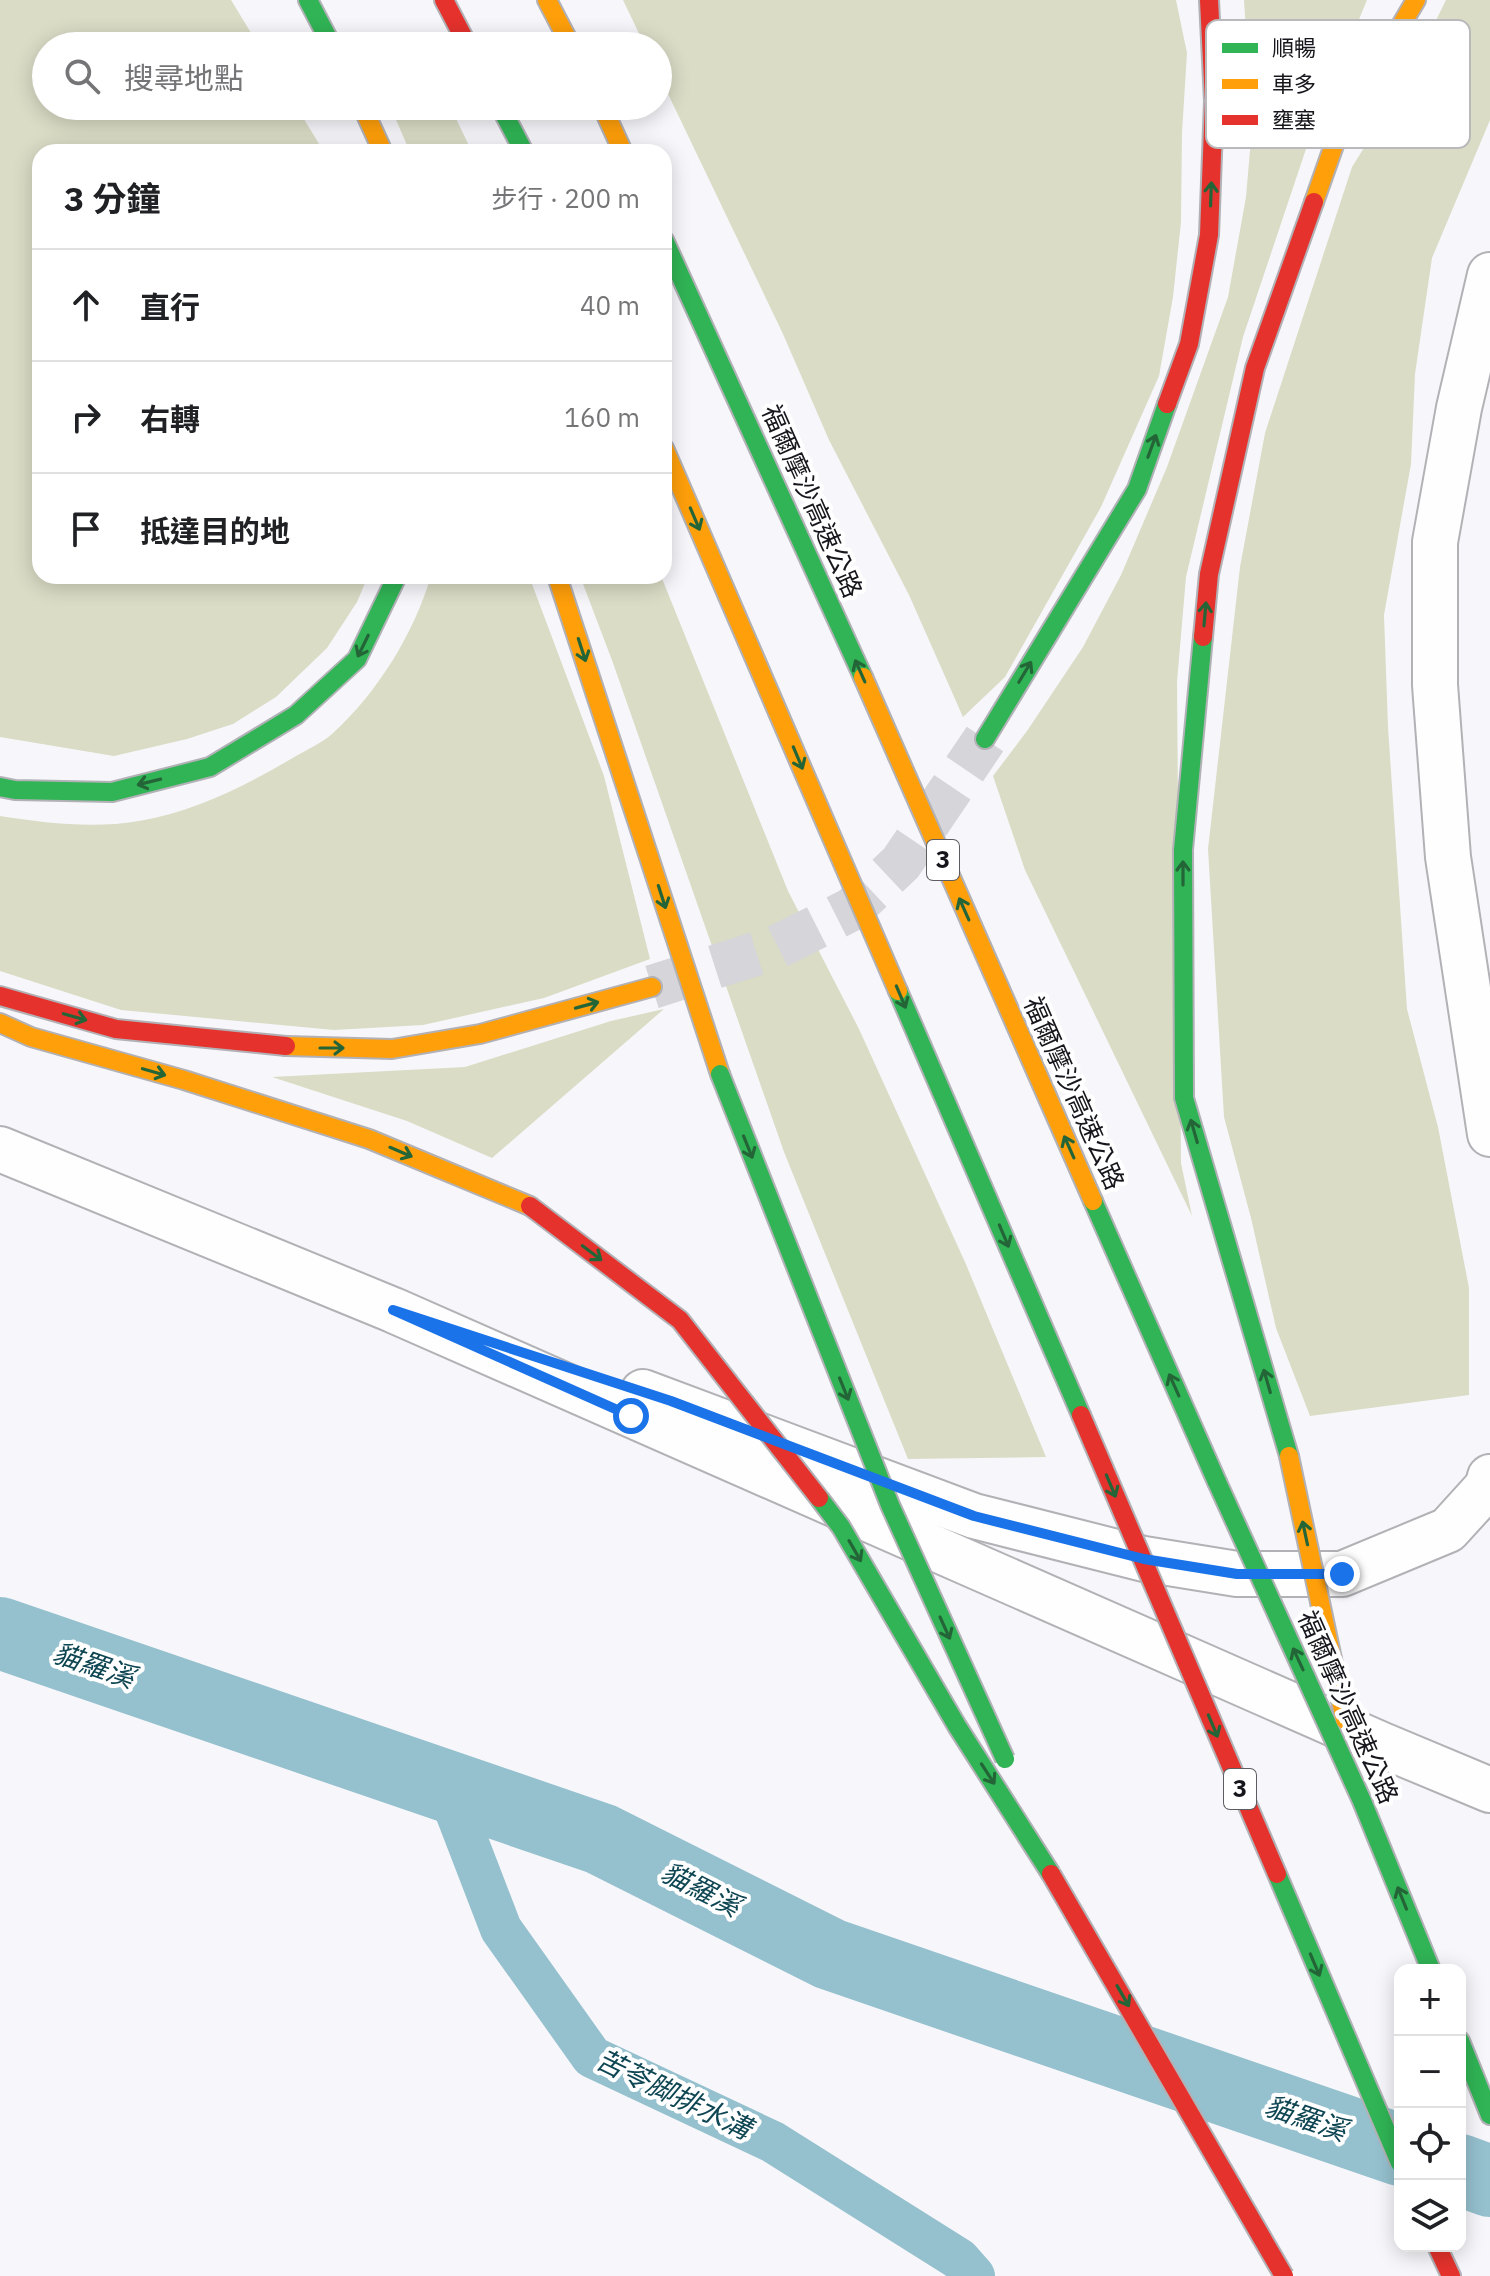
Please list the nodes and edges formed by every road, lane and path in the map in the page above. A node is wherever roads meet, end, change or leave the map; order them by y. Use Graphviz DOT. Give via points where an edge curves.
graph roads {
  1 [pos="289,0"];
  2 [pos="308,0"];
  3 [pos="444,0"];
  4 [pos="547,0"];
  5 [pos="1209,0"];
  6 [pos="1415,1"];
  7 [pos="1210,20"];
  8 [pos="1404,20"];
  9 [pos="299,23"];
  10 [pos="325,32"];
  11 [pos="461,32"];
  12 [pos="564,32"];
  13 [pos="369,120"];
  14 [pos="508,120"];
  15 [pos="608,120"];
  16 [pos="380,144"];
  17 [pos="520,144"];
  18 [pos="619,144"];
  19 [pos="1212,148"];
  20 [pos="1333,148"];
  21 [pos="672,257"];
  22 [pos="1490,275"];
  23 [pos="672,467"];
  24 [pos="393,584"];
  25 [pos="560,584"];
  26 [pos="985,739"];
  27 [pos="0,787"];
  28 [pos="652,987"];
  29 [pos="0,996"];
  30 [pos="0,1023"];
  31 [pos="1490,1134"];
  32 [pos="0,1149"];
  33 [pos="393,1310"];
  34 [pos="1490,1477"];
  35 [pos="1490,1790"];
  36 [pos="1362,1801"];
  37 [pos="1071,1905"];
  38 [pos="1429,1964"];
  39 [pos="1466,2056"];
  40 [pos="1490,2115"];
  41 [pos="1394,2149"];
  42 [pos="1440,2252"];
  43 [pos="1284,2276"];
  44 [pos="1451,2276"];
  1 -- 9 [label="highway"];
  2 -- 10 [label="highway"];
  3 -- 11 [label="highway"];
  4 -- 12 [label="highway"];
  7 -- 5 [label="highway, one-way"];
  8 -- 6 [label="highway, one-way, bridge"];
  13 -- 16 [label="highway"];
  14 -- 17 [label="highway"];
  15 -- 18 [label="highway"];
  26 -- 19 [label="highway, one-way" via="1137,489 1189,344 1209,235"];
  36 -- 20 [label="highway, one-way, bridge" via="1289,1456 1184,1098 1183,850 1209,574 1255,368"];
  36 -- 21 [label="highway, 福爾摩沙高速公路 / 3, one-way, bridge"];
  22 -- 31 [label="street" via="1435,542 1435,685 1448,857"];
  23 -- 41 [label="highway, 3, one-way, bridge"];
  24 -- 27 [label="highway, one-way" via="357,659 296,715 210,767 112,792"];
  25 -- 37 [label="highway, one-way, bridge" via="720,1074 890,1505"];
  29 -- 28 [label="highway, one-way" via="116,1029 301,1048 392,1049 480,1034"];
  30 -- 37 [label="highway, one-way, bridge" via="31,1037 369,1139 530,1206 680,1320 841,1527 957,1726"];
  32 -- 33 [label="street"];
  33 -- 34 [label="street" via="671,1401 974,1516 1144,1559 1237,1574 1342,1574 1448,1530"];
  33 -- 35 [label="street"];
  38 -- 36 [label="highway, 福爾摩沙高速公路 / 3, one-way, bridge"];
  37 -- 43 [label="highway, one-way, bridge"];
  39 -- 40 [label="highway"];
  42 -- 44 [label="highway"];
}
